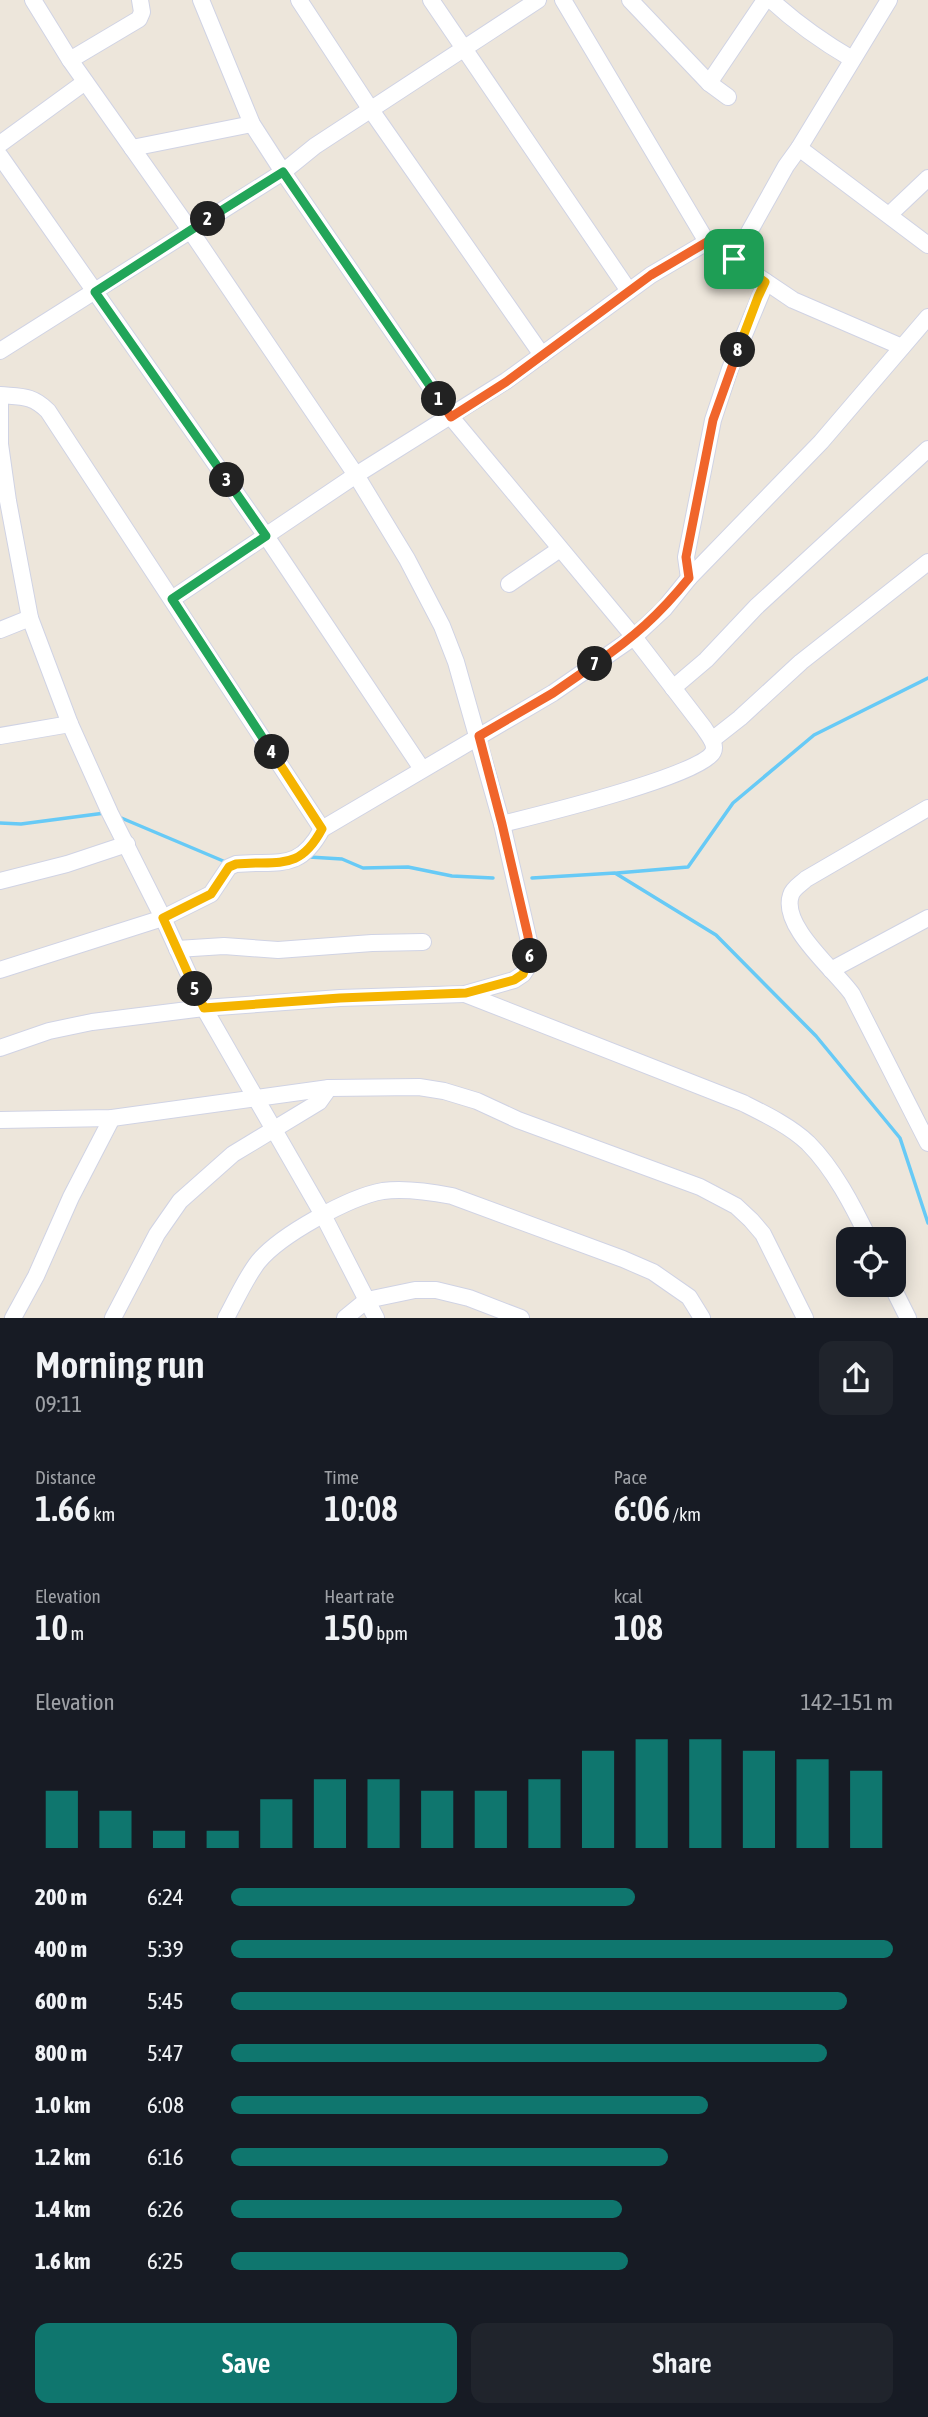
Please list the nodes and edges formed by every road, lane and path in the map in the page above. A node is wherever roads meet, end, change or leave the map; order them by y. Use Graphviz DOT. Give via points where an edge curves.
graph roads {
  1 [pos="33,0"];
  2 [pos="141,0"];
  3 [pos="201,0"];
  4 [pos="299,0"];
  5 [pos="431,0"];
  6 [pos="538,0"];
  7 [pos="563,0"];
  8 [pos="630,0"];
  9 [pos="765,0"];
  10 [pos="771,0"];
  11 [pos="889,0"];
  12 [pos="463,49"];
  13 [pos="852,59"];
  14 [pos="70,60"];
  15 [pos="85,82"];
  16 [pos="709,82"];
  17 [pos="728,97"];
  18 [pos="372,110"];
  19 [pos="252,124"];
  20 [pos="0,144"];
  21 [pos="132,148"];
  22 [pos="799,148"];
  23 [pos="0,156"];
  24 [pos="283,172"];
  25 [pos="928,178"];
  26 [pos="890,214"];
  27 [pos="190,230"];
  28 [pos="707,242"];
  29 [pos="928,245"];
  30 [pos="734,259"];
  31 [pos="765,282"];
  32 [pos="629,291"];
  33 [pos="95,292"];
  34 [pos="928,317"];
  35 [pos="902,347"];
  36 [pos="0,351"];
  37 [pos="542,355"];
  38 [pos="0,397"];
  39 [pos="451,417"];
  40 [pos="928,449"];
  41 [pos="356,475"];
  42 [pos="266,536"];
  43 [pos="560,549"];
  44 [pos="928,562"];
  45 [pos="689,578"];
  46 [pos="509,584"];
  47 [pos="172,599"];
  48 [pos="30,618"];
  49 [pos="0,630"];
  50 [pos="634,638"];
  51 [pos="673,688"];
  52 [pos="70,724"];
  53 [pos="0,736"];
  54 [pos="479,736"];
  55 [pos="712,740"];
  56 [pos="422,769"];
  57 [pos="928,808"];
  58 [pos="502,824"];
  59 [pos="322,829"];
  60 [pos="127,844"];
  61 [pos="0,881"];
  62 [pos="163,918"];
  63 [pos="928,918"];
  64 [pos="423,942"];
  65 [pos="177,950"];
  66 [pos="0,970"];
  67 [pos="831,970"];
  68 [pos="466,993"];
  69 [pos="204,1008"];
  70 [pos="0,1048"];
  71 [pos="329,1088"];
  72 [pos="257,1098"];
  73 [pos="112,1118"];
  74 [pos="0,1120"];
  75 [pos="274,1129"];
  76 [pos="928,1143"];
  77 [pos="323,1215"];
  78 [pos="863,1227"];
  79 [pos="898,1297"];
  80 [pos="367,1300"];
  81 [pos="13,1318"];
  82 [pos="113,1318"];
  83 [pos="226,1318"];
  84 [pos="345,1318"];
  85 [pos="376,1318"];
  86 [pos="521,1318"];
  87 [pos="702,1318"];
  88 [pos="805,1318"];
  89 [pos="908,1318"];
  1 -- 14 [label="street"];
  2 -- 14 [label="street" via="139,19"];
  3 -- 19 [label="street"];
  4 -- 18 [label="street"];
  5 -- 12 [label="street"];
  6 -- 12 [label="street"];
  7 -- 28 [label="street"];
  8 -- 16 [label="street"];
  9 -- 16 [label="street"];
  10 -- 13 [label="street" via="825,44"];
  11 -- 13 [label="street"];
  12 -- 18 [label="street"];
  12 -- 32 [label="street"];
  13 -- 22 [label="street"];
  14 -- 15 [label="street"];
  15 -- 20 [label="street"];
  15 -- 21 [label="street"];
  16 -- 17 [label="street"];
  18 -- 24 [label="street"];
  18 -- 37 [label="street"];
  19 -- 21 [label="street"];
  19 -- 24 [label="street"];
  21 -- 27 [label="street"];
  22 -- 26 [label="street"];
  22 -- 30 [label="street"];
  23 -- 33 [label="street"];
  24 -- 27 [label="street"];
  24 -- 39 [label="street"];
  25 -- 26 [label="street"];
  26 -- 29 [label="street"];
  27 -- 33 [label="street"];
  27 -- 41 [label="street"];
  28 -- 30 [label="street"];
  28 -- 32 [label="street"];
  30 -- 31 [label="street"];
  31 -- 35 [label="street" via="808,308"];
  31 -- 45 [label="street" via="713,420 686,557"];
  32 -- 37 [label="street"];
  33 -- 36 [label="street"];
  33 -- 42 [label="street"];
  34 -- 35 [label="street"];
  35 -- 45 [label="street" via="821,442"];
  37 -- 39 [label="street"];
  38 -- 47 [label="street" via="38,400 48,411"];
  38 -- 48 [label="street" via="0,444"];
  39 -- 41 [label="street"];
  39 -- 43 [label="street"];
  40 -- 51 [label="street"];
  41 -- 42 [label="street"];
  41 -- 54 [label="street" via="442,626"];
  42 -- 47 [label="street"];
  42 -- 56 [label="street"];
  43 -- 46 [label="street"];
  43 -- 50 [label="street"];
  44 -- 55 [label="street" via="801,662"];
  45 -- 50 [label="street"];
  47 -- 59 [label="street"];
  48 -- 49 [label="street"];
  48 -- 52 [label="street"];
  50 -- 51 [label="street"];
  50 -- 54 [label="street"];
  51 -- 55 [label="street"];
  52 -- 53 [label="street"];
  52 -- 60 [label="street"];
  54 -- 56 [label="street"];
  54 -- 58 [label="street"];
  55 -- 58 [label="street" via="711,755 681,771 607,798"];
  56 -- 59 [label="street"];
  57 -- 67 [label="street" via="793,890 793,920"];
  58 -- 68 [label="street" via="530,959 523,974 514,980"];
  59 -- 62 [label="street" via="305,854 292,860 229,867 211,894"];
  60 -- 61 [label="street"];
  60 -- 62 [label="street"];
  62 -- 65 [label="street"];
  62 -- 66 [label="street"];
  63 -- 67 [label="street"];
  64 -- 65 [label="street"];
  65 -- 69 [label="street"];
  67 -- 76 [label="street" via="852,994"];
  68 -- 69 [label="street"];
  68 -- 78 [label="street" via="774,1119 807,1142"];
  69 -- 70 [label="street" via="92,1022"];
  69 -- 72 [label="street"];
  71 -- 72 [label="street"];
  71 -- 75 [label="street" via="319,1102"];
  71 -- 88 [label="street" via="444,1091 700,1187 736,1206 751,1220"];
  72 -- 73 [label="street"];
  72 -- 75 [label="street"];
  73 -- 74 [label="street"];
  73 -- 81 [label="street"];
  75 -- 77 [label="street"];
  75 -- 82 [label="street" via="233,1154 180,1201 157,1234"];
  77 -- 80 [label="street"];
  77 -- 83 [label="street" via="259,1261"];
  77 -- 87 [label="street" via="384,1191 453,1196 653,1272 689,1297"];
  79 -- 89 [label="street"];
  80 -- 84 [label="street"];
  80 -- 85 [label="street"];
  80 -- 86 [label="street" via="436,1290"];
}
